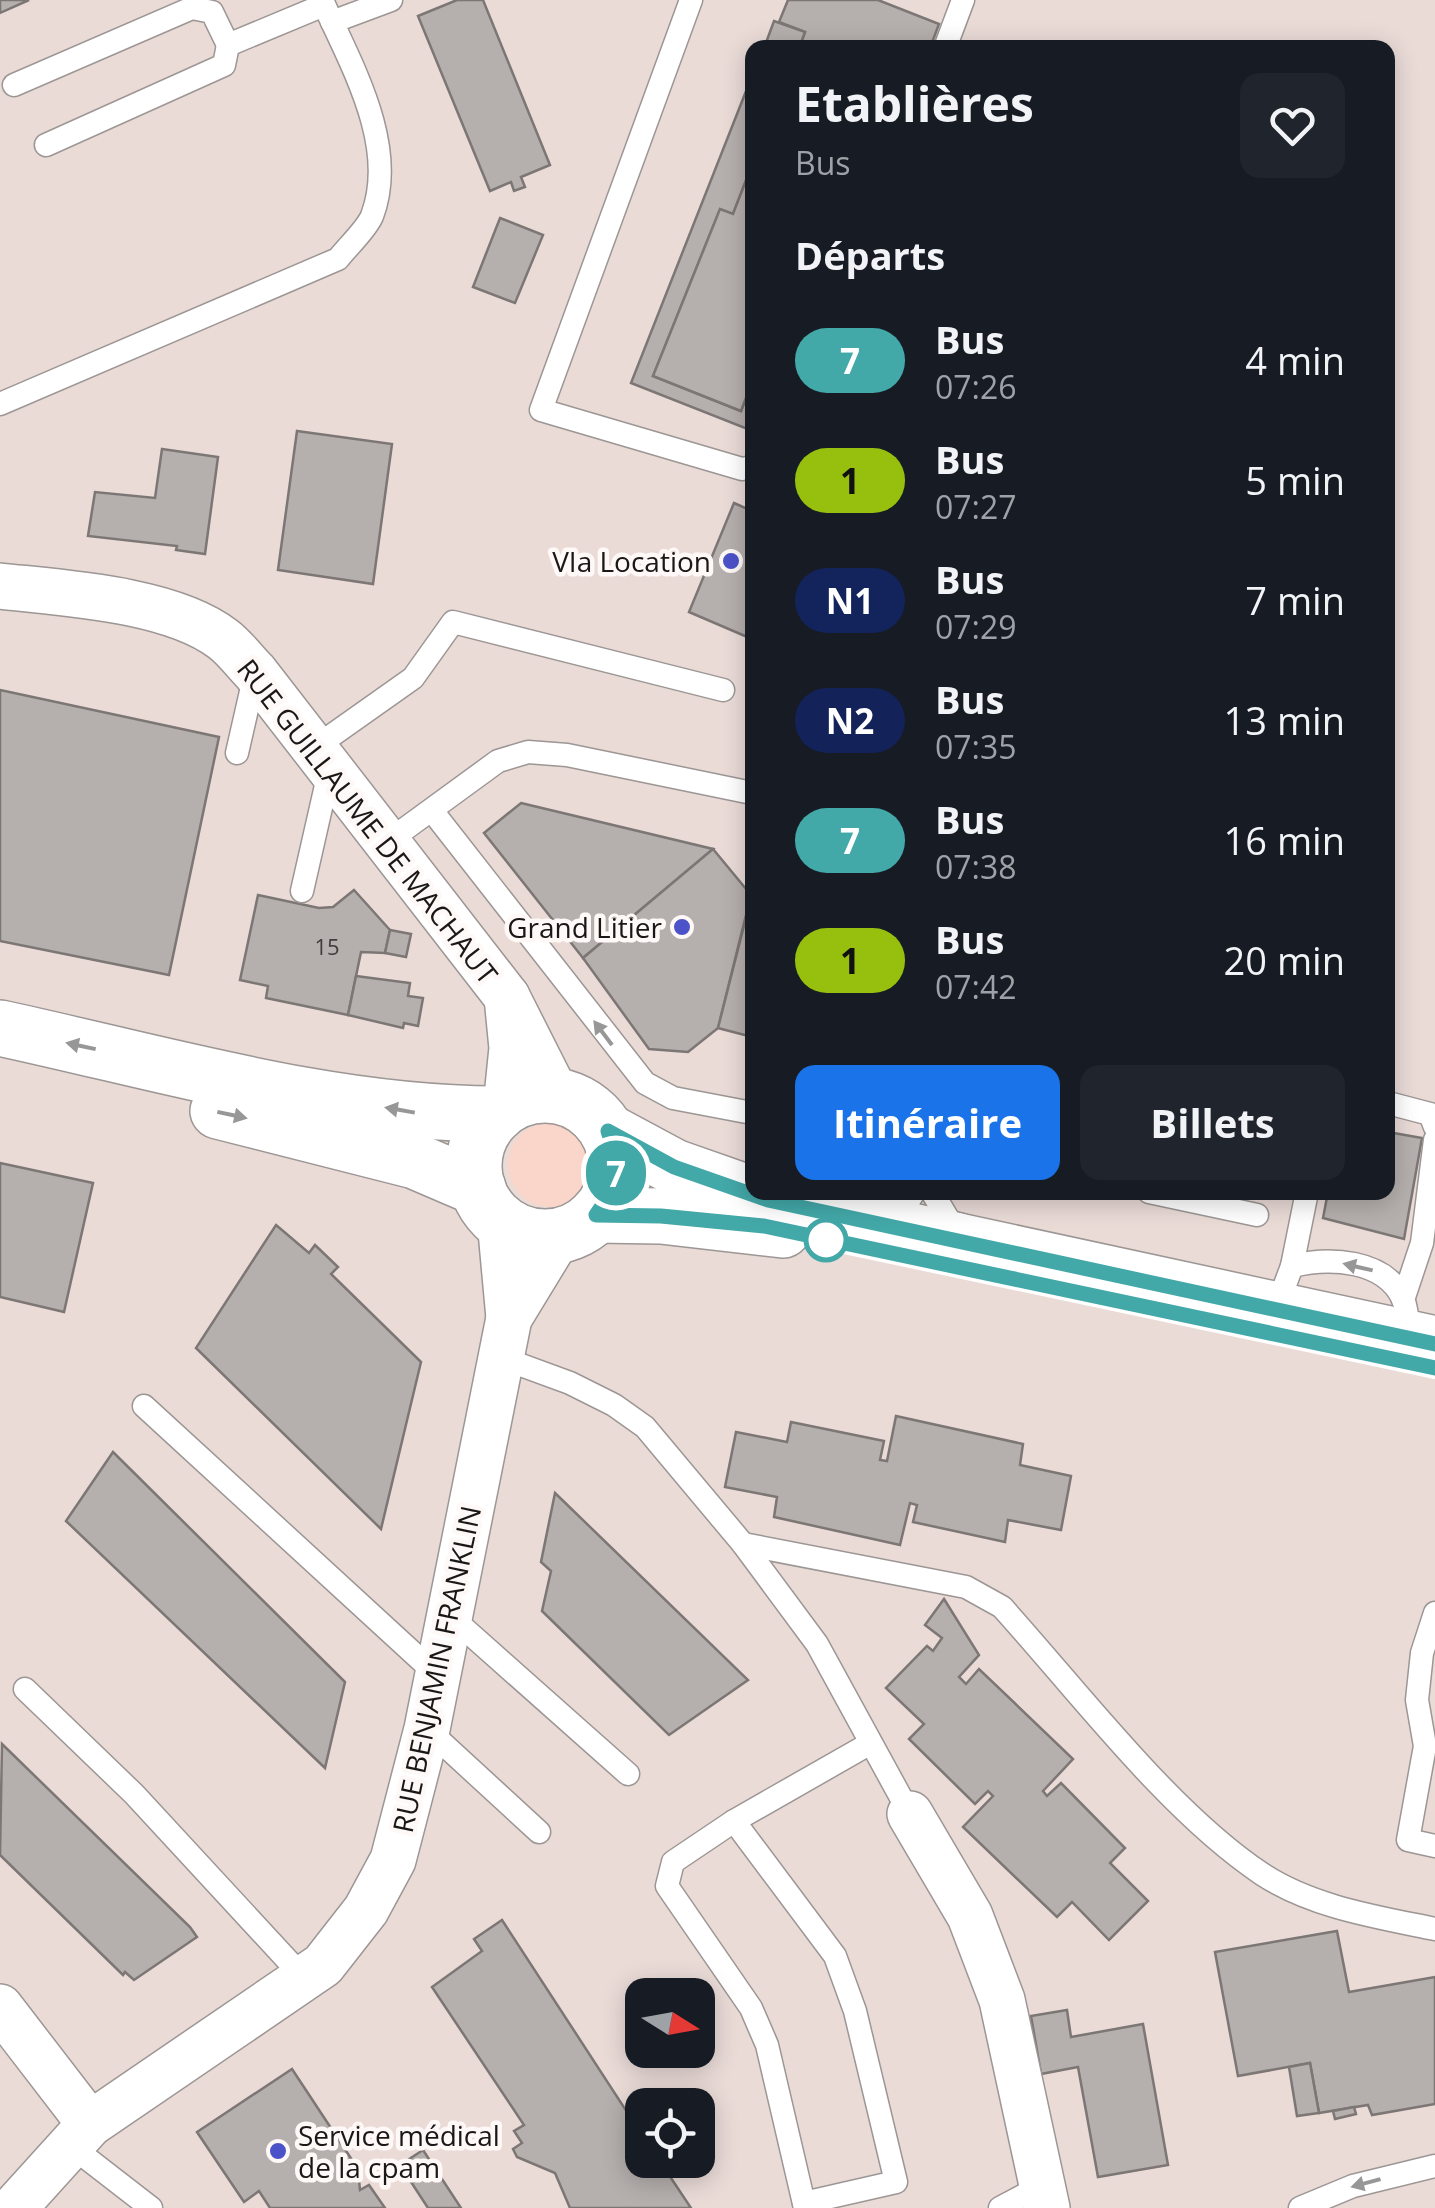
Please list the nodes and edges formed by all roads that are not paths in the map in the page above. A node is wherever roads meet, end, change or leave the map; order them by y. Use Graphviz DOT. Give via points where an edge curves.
graph roads {
  1 [pos="391,0"];
  2 [pos="690,0"];
  3 [pos="963,0"];
  4 [pos="326,9"];
  5 [pos="947,40"];
  6 [pos="228,46"];
  7 [pos="14,85"];
  8 [pos="46,144"];
  9 [pos="0,404"];
  10 [pos="745,468"];
  11 [pos="0,586"];
  12 [pos="255,672"];
  13 [pos="724,690"];
  14 [pos="237,753"];
  15 [pos="322,758"];
  16 [pos="745,792"];
  17 [pos="433,812"];
  18 [pos="386,842"];
  19 [pos="302,891"];
  20 [pos="0,1028"];
  21 [pos="0,1064"];
  22 [pos="1395,1105"];
  23 [pos="520,1106"];
  24 [pos="745,1113"];
  25 [pos="1435,1127"];
  26 [pos="608,1131"];
  27 [pos="1435,1140"];
  28 [pos="728,1184"];
  29 [pos="768,1200"];
  30 [pos="814,1200"];
  31 [pos="909,1200"];
  32 [pos="937,1200"];
  33 [pos="1187,1200"];
  34 [pos="1305,1200"];
  35 [pos="489,1204"];
  36 [pos="1258,1215"];
  37 [pos="578,1226"];
  38 [pos="1064,1264"];
  39 [pos="1284,1288"];
  40 [pos="1421,1337"];
  41 [pos="506,1338"];
  42 [pos="144,1406"];
  43 [pos="743,1544"];
  44 [pos="1435,1613"];
  45 [pos="449,1615"];
  46 [pos="436,1674"];
  47 [pos="24,1689"];
  48 [pos="428,1730"];
  49 [pos="869,1744"];
  50 [pos="628,1774"];
  51 [pos="910,1814"];
  52 [pos="734,1821"];
  53 [pos="539,1832"];
  54 [pos="1435,1846"];
  55 [pos="1435,1930"];
  56 [pos="304,1978"];
  57 [pos="0,2007"];
  58 [pos="81,2135"];
  59 [pos="1435,2166"];
  60 [pos="1045,2197"];
  61 [pos="804,2206"];
  62 [pos="14,2208"];
  63 [pos="152,2208"];
  64 [pos="1000,2208"];
  65 [pos="1300,2208"];
  1 -- 4 [label="lane"];
  2 -- 10 [label="lane" via="541,410"];
  3 -- 5 [label="lane"];
  4 -- 6 [label="lane"];
  4 -- 9 [label="lane" via="372,118 380,163 372,217 338,258"];
  6 -- 7 [label="lane" via="212,12 192,8"];
  6 -- 8 [label="lane" via="224,65"];
  11 -- 12 [label="street, RUE GUILLAUME DE MACHAUT" via="179,616 223,639"];
  12 -- 14 [label="lane"];
  12 -- 15 [label="street, RUE GUILLAUME DE MACHAUT"];
  13 -- 15 [label="lane" via="454,622 413,678"];
  15 -- 18 [label="street, RUE GUILLAUME DE MACHAUT"];
  15 -- 19 [label="lane"];
  16 -- 17 [label="lane" via="528,752 498,760"];
  17 -- 18 [label="lane"];
  24 -- 17 [label="lane, one-way" via="673,1098 645,1083"];
  18 -- 23 [label="street, RUE GUILLAUME DE MACHAUT" via="507,997"];
  23 -- 20 [label="main road, one-way" via="426,1114"];
  21 -- 35 [label="main road, one-way" via="415,1161"];
  22 -- 25 [label="lane" via="1430,1114"];
  23 -- 26 [label="main road" via="577,1102"];
  23 -- 35 [label="main road" via="476,1149"];
  26 -- 28 [label="main road"];
  26 -- 37 [label="main road" via="616,1152 610,1197"];
  40 -- 27 [label="lane, one-way" via="1422,1242"];
  29 -- 38 [label="main road"];
  30 -- 31 [label="lane" via="884,1214"];
  32 -- 38 [label="lane" via="950,1222"];
  33 -- 36 [label="lane"];
  34 -- 39 [label="lane"];
  35 -- 37 [label="main road" via="518,1232"];
  35 -- 41 [label="street, RUE BENJAMIN FRANKLIN"];
  37 -- 40 [label="main road" via="661,1216 764,1226"];
  37 -- 41 [label="street, RUE BENJAMIN FRANKLIN"];
  38 -- 39 [label="main road"];
  39 -- 40 [label="main road"];
  41 -- 43 [label="lane" via="645,1427"];
  41 -- 45 [label="street, RUE BENJAMIN FRANKLIN"];
  42 -- 46 [label="lane"];
  43 -- 49 [label="lane" via="817,1644"];
  43 -- 55 [label="lane" via="966,1587 1002,1606 1188,1813 1263,1875 1360,1914"];
  44 -- 54 [label="lane" via="1422,1653 1417,1700 1424,1746 1408,1840"];
  45 -- 46 [label="street, RUE BENJAMIN FRANKLIN"];
  45 -- 50 [label="lane"];
  46 -- 48 [label="street, RUE BENJAMIN FRANKLIN"];
  47 -- 56 [label="lane" via="134,1794"];
  48 -- 53 [label="lane"];
  48 -- 56 [label="street, RUE BENJAMIN FRANKLIN" via="393,1860 366,1910"];
  49 -- 51 [label="lane"];
  49 -- 52 [label="lane"];
  51 -- 60 [label="street" via="970,1916 1002,2000"];
  52 -- 61 [label="lane" via="673,1862 667,1886 751,2008"];
  52 -- 61 [label="lane" via="835,1956 896,2182"];
  56 -- 58 [label="street, RUE BENJAMIN FRANKLIN"];
  57 -- 58 [label="street"];
  58 -- 62 [label="street, RUE BENJAMIN FRANKLIN"];
  58 -- 63 [label="lane"];
  59 -- 65 [label="lane, one-way" via="1353,2186"];
  60 -- 64 [label="lane"];
}
